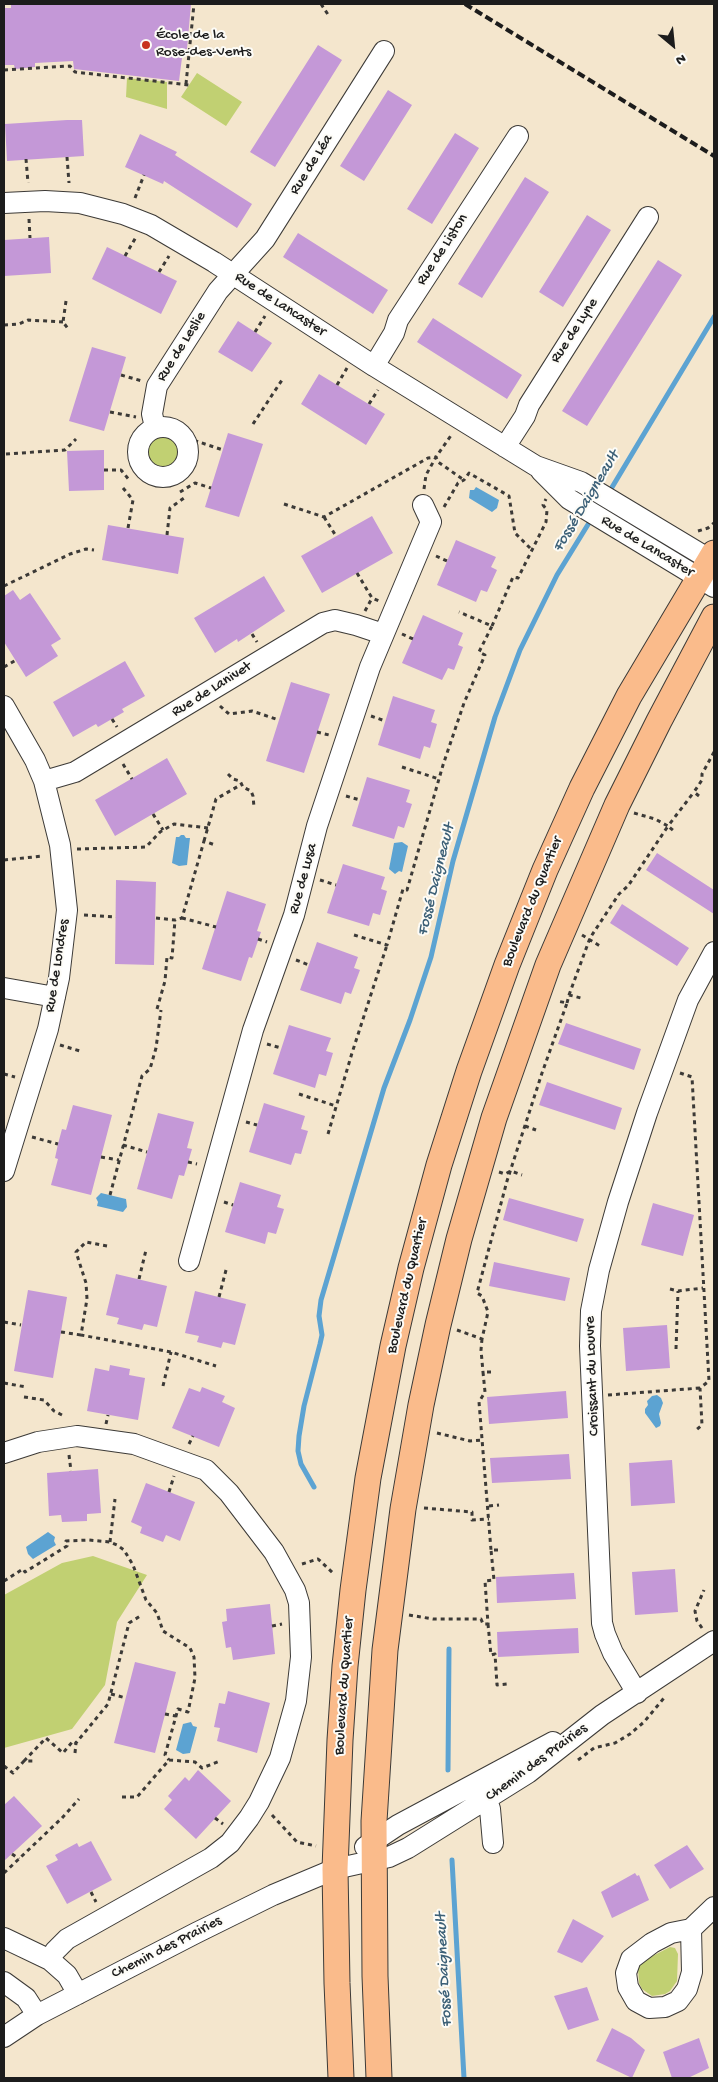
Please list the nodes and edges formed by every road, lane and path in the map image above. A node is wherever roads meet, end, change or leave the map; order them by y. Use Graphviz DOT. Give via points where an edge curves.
graph roads {
  1 [pos="194,4"];
  2 [pos="321,4"];
  3 [pos="329,16"];
  4 [pos="384,50"];
  5 [pos="4,70"];
  6 [pos="518,136"];
  7 [pos="67,157"];
  8 [pos="26,160"];
  9 [pos="144,175"];
  10 [pos="28,183"];
  11 [pos="69,184"];
  12 [pos="135,198"];
  13 [pos="4,203"];
  14 [pos="29,217"];
  15 [pos="648,218"];
  16 [pos="137,236"];
  17 [pos="30,238"];
  18 [pos="170,254"];
  19 [pos="125,256"];
  20 [pos="159,272"];
  21 [pos="234,274"];
  22 [pos="66,302"];
  23 [pos="265,315"];
  24 [pos="63,322"];
  25 [pos="4,325"];
  26 [pos="69,330"];
  27 [pos="255,332"];
  28 [pos="348,366"];
  29 [pos="374,366"];
  30 [pos="282,380"];
  31 [pos="336,385"];
  32 [pos="380,387"];
  33 [pos="369,404"];
  34 [pos="110,412"];
  35 [pos="154,423"];
  36 [pos="253,424"];
  37 [pos="453,433"];
  38 [pos="76,439"];
  39 [pos="186,443"];
  40 [pos="505,447"];
  41 [pos="223,450"];
  42 [pos="6,454"];
  43 [pos="436,457"];
  44 [pos="104,470"];
  45 [pos="464,480"];
  46 [pos="130,482"];
  47 [pos="556,487"];
  48 [pos="123,488"];
  49 [pos="211,488"];
  50 [pos="180,492"];
  51 [pos="184,498"];
  52 [pos="284,504"];
  53 [pos="431,509"];
  54 [pos="324,517"];
  55 [pos="714,523"];
  56 [pos="128,528"];
  57 [pos="700,531"];
  58 [pos="167,535"];
  59 [pos="336,536"];
  60 [pos="94,550"];
  61 [pos="532,550"];
  62 [pos="711,568"];
  63 [pos="357,573"];
  64 [pos="4,586"];
  65 [pos="395,607"];
  66 [pos="459,612"];
  67 [pos="714,617"];
  68 [pos="492,626"];
  69 [pos="383,634"];
  70 [pos="16,660"];
  71 [pos="4,667"];
  72 [pos="208,691"];
  73 [pos="4,706"];
  74 [pos="279,720"];
  75 [pos="714,752"];
  76 [pos="402,767"];
  77 [pos="228,774"];
  78 [pos="439,779"];
  79 [pos="44,782"];
  80 [pos="242,784"];
  81 [pos="694,792"];
  82 [pos="699,796"];
  83 [pos="638,806"];
  84 [pos="254,807"];
  85 [pos="634,813"];
  86 [pos="153,814"];
  87 [pos="630,821"];
  88 [pos="668,826"];
  89 [pos="208,828"];
  90 [pos="163,830"];
  91 [pos="674,832"];
  92 [pos="204,841"];
  93 [pos="215,845"];
  94 [pos="76,849"];
  95 [pos="46,855"];
  96 [pos="4,860"];
  97 [pos="81,915"];
  98 [pos="116,917"];
  99 [pos="156,918"];
  100 [pos="182,918"];
  101 [pos="175,920"];
  102 [pos="584,926"];
  103 [pos="216,927"];
  104 [pos="354,935"];
  105 [pos="590,938"];
  106 [pos="387,945"];
  107 [pos="600,946"];
  108 [pos="714,952"];
  109 [pos="4,988"];
  110 [pos="569,995"];
  111 [pos="55,997"];
  112 [pos="581,998"];
  113 [pos="567,1003"];
  114 [pos="553,1008"];
  115 [pos="60,1045"];
  116 [pos="80,1051"];
  117 [pos="674,1071"];
  118 [pos="299,1094"];
  119 [pos="336,1106"];
  120 [pos="525,1126"];
  121 [pos="536,1130"];
  122 [pos="328,1134"];
  123 [pos="31,1137"];
  124 [pos="58,1144"];
  125 [pos="123,1145"];
  126 [pos="147,1152"];
  127 [pos="101,1157"];
  128 [pos="119,1160"];
  129 [pos="500,1164"];
  130 [pos="4,1171"];
  131 [pos="511,1171"];
  132 [pos="522,1174"];
  133 [pos="110,1195"];
  134 [pos="107,1246"];
  135 [pos="146,1250"];
  136 [pos="189,1261"];
  137 [pos="226,1270"];
  138 [pos="140,1279"];
  139 [pos="703,1288"];
  140 [pos="670,1289"];
  141 [pos="678,1291"];
  142 [pos="219,1297"];
  143 [pos="458,1321"];
  144 [pos="4,1322"];
  145 [pos="21,1325"];
  146 [pos="456,1330"];
  147 [pos="61,1332"];
  148 [pos="81,1335"];
  149 [pos="454,1339"];
  150 [pos="482,1339"];
  151 [pos="676,1349"];
  152 [pos="171,1352"];
  153 [pos="216,1366"];
  154 [pos="483,1372"];
  155 [pos="490,1372"];
  156 [pos="4,1383"];
  157 [pos="163,1386"];
  158 [pos="26,1387"];
  159 [pos="700,1388"];
  160 [pos="593,1396"];
  161 [pos="24,1397"];
  162 [pos="64,1416"];
  163 [pos="437,1425"];
  164 [pos="695,1431"];
  165 [pos="435,1433"];
  166 [pos="483,1440"];
  167 [pos="434,1442"];
  168 [pos="4,1453"];
  169 [pos="115,1499"];
  170 [pos="425,1499"];
  171 [pos="499,1505"];
  172 [pos="489,1506"];
  173 [pos="423,1508"];
  174 [pos="422,1517"];
  175 [pos="490,1519"];
  176 [pos="110,1542"];
  177 [pos="492,1550"];
  178 [pos="501,1550"];
  179 [pos="284,1568"];
  180 [pos="338,1578"];
  181 [pos="4,1581"];
  182 [pos="704,1590"];
  183 [pos="410,1606"];
  184 [pos="142,1615"];
  185 [pos="409,1615"];
  186 [pos="408,1624"];
  187 [pos="488,1624"];
  188 [pos="708,1635"];
  189 [pos="507,1684"];
  190 [pos="637,1693"];
  191 [pos="111,1694"];
  192 [pos="669,1695"];
  193 [pos="126,1698"];
  194 [pos="165,1714"];
  195 [pos="176,1716"];
  196 [pos="602,1716"];
  197 [pos="76,1743"];
  198 [pos="75,1753"];
  199 [pos="169,1760"];
  200 [pos="24,1761"];
  201 [pos="35,1761"];
  202 [pos="220,1761"];
  203 [pos="571,1764"];
  204 [pos="4,1766"];
  205 [pos="122,1797"];
  206 [pos="79,1799"];
  207 [pos="487,1800"];
  208 [pos="257,1805"];
  209 [pos="493,1843"];
  210 [pos="319,1847"];
  211 [pos="374,1850"];
  212 [pos="12,1854"];
  213 [pos="19,1859"];
  214 [pos="335,1869"];
  215 [pos="4,1873"];
  216 [pos="714,1907"];
  217 [pos="691,1929"];
  218 [pos="4,1938"];
  219 [pos="50,1960"];
  220 [pos="4,1982"];
  221 [pos="78,1994"];
  222 [pos="37,2015"];
  223 [pos="4,2037"];
  224 [pos="341,2078"];
  225 [pos="379,2078"];
  1 -- 5 [label="path" via="187,85 75,72 70,66"];
  2 -- 3 [label="path"];
  4 -- 21 [label="street, Rue de Léa" via="266,239"];
  6 -- 29 [label="street, Rue de Liston" via="408,303"];
  7 -- 11 [label="path"];
  8 -- 10 [label="path"];
  9 -- 12 [label="path"];
  13 -- 21 [label="street, Rue de Lancaster" via="62,201 123,214 151,224"];
  14 -- 17 [label="path"];
  15 -- 40 [label="street, Rue de Lyne"];
  16 -- 19 [label="path"];
  18 -- 20 [label="path"];
  21 -- 29 [label="street, Rue de Lancaster"];
  21 -- 35 [label="street, Rue de Leslie" via="218,291 157,386"];
  22 -- 24 [label="path"];
  23 -- 27 [label="path"];
  24 -- 25 [label="path" via="28,320"];
  24 -- 26 [label="path"];
  28 -- 31 [label="path"];
  29 -- 40 [label="street, Rue de Lancaster"];
  30 -- 36 [label="path"];
  32 -- 33 [label="path"];
  34 -- 35 [label="path"];
  35 -- 39 [label="street" via="179,432"];
  35 -- 39 [label="street" via="142,437 137,450 140,463 151,475 164,477 179,471 187,460"];
  37 -- 43 [label="path"];
  38 -- 42 [label="path" via="65,450"];
  39 -- 41 [label="path" via="193,440"];
  40 -- 47 [label="street, Rue de Lancaster" via="536,466"];
  43 -- 45 [label="path" via="438,462"];
  43 -- 53 [label="path" via="426,475"];
  43 -- 54 [label="path" via="421,462"];
  44 -- 46 [label="path" via="121,470"];
  45 -- 53 [label="path"];
  45 -- 61 [label="path" via="469,473 510,496 515,533"];
  47 -- 61 [label="path" via="542,505 547,510 546,522"];
  47 -- 62 [label="street, Rue de Lancaster" via="581,482 638,530"];
  48 -- 56 [label="path" via="133,500"];
  49 -- 50 [label="path" via="195,483"];
  51 -- 58 [label="path" via="170,508"];
  52 -- 54 [label="path"];
  53 -- 65 [label="street, Rue de Lusa" via="431,522"];
  54 -- 59 [label="path"];
  55 -- 57 [label="path"];
  60 -- 64 [label="path" via="70,554"];
  61 -- 68 [label="path" via="518,578 513,577"];
  62 -- 214 [label="main road, Boulevard du Quartier" via="629,696 555,848 484,1026 439,1166 397,1328 365,1500 343,1689"];
  63 -- 65 [label="path" via="372,598"];
  65 -- 69 [label="street, Rue de Lusa"];
  66 -- 68 [label="path"];
  67 -- 211 [label="main road" via="621,798 559,938 507,1078 471,1195 436,1334 403,1509 385,1650"];
  68 -- 78 [label="path" via="479,652 485,655 464,702"];
  69 -- 72 [label="street, Rue de Lanivet" via="336,620 322,623"];
  69 -- 136 [label="street, Rue de Lusa" via="318,826 294,916 253,1030"];
  70 -- 71 [label="path"];
  72 -- 74 [label="path" via="229,714 252,711"];
  72 -- 79 [label="street, Rue de Lanivet" via="75,772"];
  73 -- 79 [label="street, Rue de Londres"];
  75 -- 81 [label="path"];
  76 -- 78 [label="path"];
  77 -- 80 [label="path"];
  78 -- 106 [label="path" via="407,890 403,889"];
  79 -- 111 [label="street, Rue de Londres" via="60,845 66,910"];
  80 -- 84 [label="path" via="253,796"];
  80 -- 89 [label="path" via="216,799"];
  81 -- 82 [label="path"];
  81 -- 88 [label="path"];
  83 -- 85 [label="path"];
  85 -- 87 [label="path"];
  85 -- 88 [label="path"];
  86 -- 90 [label="path"];
  88 -- 91 [label="path"];
  88 -- 105 [label="path"];
  89 -- 90 [label="path" via="174,824"];
  89 -- 92 [label="path"];
  90 -- 94 [label="path" via="146,847"];
  92 -- 93 [label="path"];
  92 -- 100 [label="path"];
  95 -- 96 [label="path"];
  97 -- 98 [label="path"];
  99 -- 101 [label="path"];
  100 -- 101 [label="path"];
  100 -- 103 [label="path"];
  101 -- 125 [label="path" via="172,958 167,958 159,1009 156,1048 150,1069 142,1076"];
  102 -- 105 [label="path" via="581,935"];
  104 -- 106 [label="path"];
  105 -- 107 [label="path"];
  105 -- 110 [label="path"];
  106 -- 119 [label="path"];
  108 -- 160 [label="street, Croissant du Louvre" via="691,992 674,1036 607,1240 591,1311"];
  109 -- 111 [label="street"];
  110 -- 112 [label="path"];
  110 -- 113 [label="path"];
  111 -- 130 [label="street, Rue de Londres"];
  113 -- 114 [label="path" via="556,1000"];
  113 -- 120 [label="path"];
  115 -- 116 [label="path"];
  117 -- 139 [label="path" via="692,1077"];
  118 -- 119 [label="path"];
  119 -- 122 [label="path"];
  120 -- 121 [label="path"];
  120 -- 131 [label="path"];
  123 -- 124 [label="path"];
  125 -- 126 [label="path"];
  125 -- 128 [label="path"];
  127 -- 128 [label="path"];
  128 -- 133 [label="path"];
  129 -- 131 [label="path" via="498,1172 505,1174"];
  131 -- 132 [label="path"];
  131 -- 150 [label="path" via="477,1293 482,1296 488,1312"];
  134 -- 148 [label="path" via="86,1242 76,1252 86,1283 87,1299"];
  135 -- 138 [label="path"];
  137 -- 142 [label="path"];
  139 -- 141 [label="path"];
  139 -- 159 [label="path" via="709,1381"];
  140 -- 141 [label="path"];
  141 -- 151 [label="path"];
  143 -- 146 [label="path"];
  144 -- 145 [label="path"];
  146 -- 149 [label="path"];
  146 -- 150 [label="path"];
  147 -- 148 [label="path"];
  148 -- 152 [label="path"];
  150 -- 154 [label="path"];
  152 -- 153 [label="path"];
  152 -- 157 [label="path"];
  154 -- 155 [label="path"];
  154 -- 166 [label="path" via="485,1392 479,1402"];
  156 -- 158 [label="path"];
  159 -- 160 [label="path"];
  159 -- 164 [label="path" via="702,1425"];
  160 -- 190 [label="street, Croissant du Louvre" via="603,1628 613,1653"];
  161 -- 162 [label="path" via="44,1400"];
  163 -- 165 [label="path"];
  165 -- 166 [label="path" via="470,1441"];
  165 -- 167 [label="path"];
  166 -- 172 [label="path"];
  168 -- 179 [label="street" via="38,1442 77,1436 134,1444 206,1470 250,1519"];
  169 -- 176 [label="path"];
  170 -- 173 [label="path"];
  171 -- 172 [label="path"];
  172 -- 175 [label="path"];
  173 -- 174 [label="path"];
  173 -- 175 [label="path" via="472,1512 472,1520"];
  175 -- 177 [label="path"];
  176 -- 181 [label="path" via="66,1541 67,1546"];
  176 -- 195 [label="path" via="124,1550 129,1558 163,1631 190,1648 194,1657 195,1678 188,1712 178,1709"];
  177 -- 178 [label="path"];
  177 -- 187 [label="path" via="494,1580 485,1581"];
  179 -- 180 [label="path" via="318,1559"];
  179 -- 208 [label="street" via="299,1603 299,1679 280,1758"];
  182 -- 188 [label="path" via="695,1611 697,1621"];
  183 -- 185 [label="path"];
  184 -- 191 [label="path" via="129,1624"];
  185 -- 186 [label="path"];
  185 -- 187 [label="path" via="433,1619 481,1619 483,1624"];
  187 -- 189 [label="path" via="491,1655 495,1654 497,1685"];
  188 -- 190 [label="street, Chemin des Prairies"];
  190 -- 196 [label="street, Chemin des Prairies"];
  191 -- 193 [label="path"];
  191 -- 197 [label="path" via="108,1704"];
  192 -- 203 [label="path, Chemin des Prairies" via="630,1734 615,1743 594,1748"];
  194 -- 195 [label="path"];
  195 -- 199 [label="path" via="165,1755"];
  196 -- 207 [label="street, Chemin des Prairies"];
  196 -- 211 [label="street, Chemin des Prairies" via="398,1825"];
  197 -- 198 [label="path"];
  197 -- 200 [label="path" via="73,1741 63,1753 46,1738"];
  199 -- 202 [label="path" via="194,1762 202,1768"];
  199 -- 205 [label="path" via="137,1797"];
  200 -- 201 [label="path"];
  200 -- 204 [label="path" via="13,1773"];
  206 -- 213 [label="path"];
  207 -- 209 [label="street"];
  207 -- 211 [label="street, Chemin des Prairies" via="389,1857"];
  208 -- 210 [label="path" via="270,1813 297,1842"];
  208 -- 219 [label="street" via="230,1843 211,1858 67,1938"];
  211 -- 214 [label="street, Chemin des Prairies"];
  211 -- 225 [label="main road"];
  212 -- 213 [label="path"];
  213 -- 215 [label="path"];
  214 -- 221 [label="street, Chemin des Prairies" via="220,1920"];
  214 -- 224 [label="main road, Boulevard du Quartier"];
  216 -- 217 [label="street"];
  218 -- 219 [label="street"];
  219 -- 221 [label="street" via="62,1969"];
  220 -- 222 [label="street" via="26,1998"];
  221 -- 222 [label="street, Chemin des Prairies"];
  222 -- 223 [label="street, Chemin des Prairies"];
}
